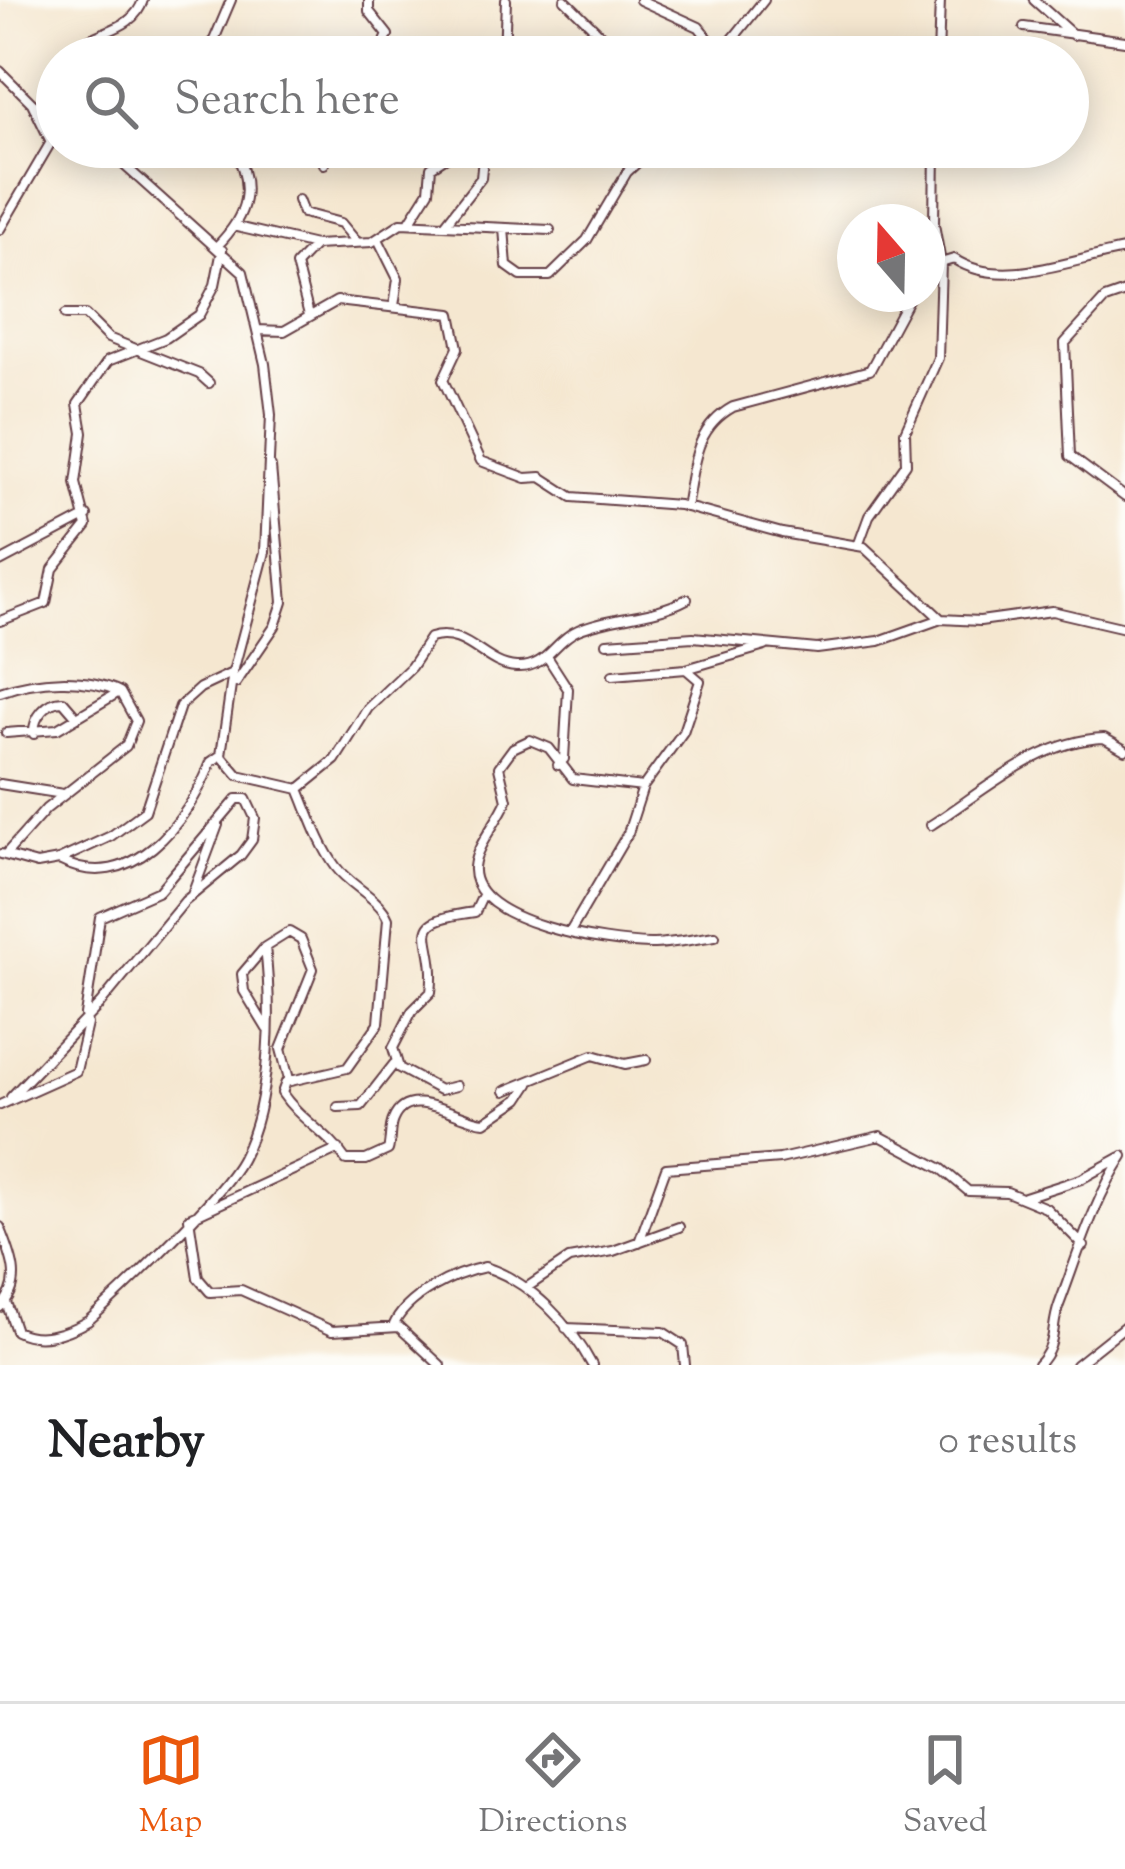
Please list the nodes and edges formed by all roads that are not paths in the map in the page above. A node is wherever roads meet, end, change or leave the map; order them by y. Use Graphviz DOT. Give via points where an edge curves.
graph roads {
  1 [pos="143,0"];
  2 [pos="231,0"];
  3 [pos="369,0"];
  4 [pos="506,0"];
  5 [pos="565,0"];
  6 [pos="640,0"];
  7 [pos="764,0"];
  8 [pos="940,0"];
  9 [pos="1034,0"];
  10 [pos="654,4"];
  11 [pos="1024,27"];
  12 [pos="96,36"];
  13 [pos="216,36"];
  14 [pos="388,36"];
  15 [pos="505,36"];
  16 [pos="602,36"];
  17 [pos="705,36"];
  18 [pos="735,36"];
  19 [pos="939,36"];
  20 [pos="1071,36"];
  21 [pos="1075,36"];
  22 [pos="1089,38"];
  23 [pos="1125,41"];
  24 [pos="0,71"];
  25 [pos="32,103"];
  26 [pos="36,105"];
  27 [pos="36,111"];
  28 [pos="36,168"];
  29 [pos="128,168"];
  30 [pos="241,168"];
  31 [pos="431,168"];
  32 [pos="483,168"];
  33 [pos="631,168"];
  34 [pos="935,168"];
  35 [pos="298,200"];
  36 [pos="935,204"];
  37 [pos="330,220"];
  38 [pos="409,222"];
  39 [pos="446,223"];
  40 [pos="236,227"];
  41 [pos="505,228"];
  42 [pos="0,229"];
  43 [pos="550,230"];
  44 [pos="378,238"];
  45 [pos="358,242"];
  46 [pos="320,244"];
  47 [pos="220,248"];
  48 [pos="1125,250"];
  49 [pos="945,262"];
  50 [pos="1125,292"];
  51 [pos="394,306"];
  52 [pos="901,312"];
  53 [pos="941,312"];
  54 [pos="65,315"];
  55 [pos="309,316"];
  56 [pos="256,329"];
  57 [pos="141,349"];
  58 [pos="209,383"];
  59 [pos="268,457"];
  60 [pos="1125,497"];
  61 [pos="686,507"];
  62 [pos="87,516"];
  63 [pos="858,546"];
  64 [pos="16,551"];
  65 [pos="0,562"];
  66 [pos="0,573"];
  67 [pos="687,599"];
  68 [pos="941,620"];
  69 [pos="0,621"];
  70 [pos="1125,628"];
  71 [pos="607,644"];
  72 [pos="765,646"];
  73 [pos="548,658"];
  74 [pos="686,670"];
  75 [pos="233,672"];
  76 [pos="613,675"];
  77 [pos="0,692"];
  78 [pos="121,692"];
  79 [pos="230,695"];
  80 [pos="76,716"];
  81 [pos="6,733"];
  82 [pos="34,734"];
  83 [pos="1123,745"];
  84 [pos="221,755"];
  85 [pos="558,765"];
  86 [pos="0,784"];
  87 [pos="643,787"];
  88 [pos="299,789"];
  89 [pos="64,794"];
  90 [pos="224,813"];
  91 [pos="931,825"];
  92 [pos="2,855"];
  93 [pos="59,860"];
  94 [pos="483,894"];
  95 [pos="191,896"];
  96 [pos="570,932"];
  97 [pos="715,936"];
  98 [pos="265,946"];
  99 [pos="86,1019"];
  100 [pos="268,1030"];
  101 [pos="646,1060"];
  102 [pos="394,1064"];
  103 [pos="289,1079"];
  104 [pos="529,1084"];
  105 [pos="456,1086"];
  106 [pos="506,1091"];
  107 [pos="11,1097"];
  108 [pos="0,1106"];
  109 [pos="338,1107"];
  110 [pos="339,1149"];
  111 [pos="1124,1155"];
  112 [pos="1023,1198"];
  113 [pos="190,1218"];
  114 [pos="0,1227"];
  115 [pos="679,1227"];
  116 [pos="639,1242"];
  117 [pos="1084,1246"];
  118 [pos="526,1288"];
  119 [pos="3,1305"];
  120 [pos="1125,1325"];
  121 [pos="394,1327"];
  122 [pos="565,1328"];
  123 [pos="440,1365"];
  124 [pos="592,1365"];
  125 [pos="685,1365"];
  126 [pos="1038,1365"];
  127 [pos="1076,1365"];
  1 -- 12 [label="street" via="134,18"];
  2 -- 13 [label="street"];
  3 -- 14 [label="street"];
  4 -- 15 [label="street"];
  5 -- 16 [label="street"];
  6 -- 10 [label="street"];
  7 -- 18 [label="street"];
  8 -- 19 [label="street"];
  9 -- 21 [label="street"];
  10 -- 17 [label="street"];
  11 -- 20 [label="street"];
  22 -- 23 [label="street"];
  24 -- 25 [label="street"];
  25 -- 26 [label="street"];
  25 -- 27 [label="street"];
  28 -- 42 [label="street"];
  29 -- 47 [label="street"];
  30 -- 40 [label="street" via="249,189"];
  31 -- 38 [label="street" via="426,198"];
  32 -- 39 [label="street"];
  33 -- 41 [label="street" via="587,240 550,276 521,276 507,266"];
  34 -- 36 [label="street"];
  35 -- 37 [label="street" via="303,213"];
  37 -- 45 [label="street"];
  37 -- 46 [label="street"];
  38 -- 39 [label="street"];
  38 -- 44 [label="street"];
  39 -- 41 [label="street"];
  40 -- 46 [label="street"];
  40 -- 47 [label="street"];
  41 -- 43 [label="street"];
  44 -- 45 [label="street"];
  44 -- 51 [label="street" via="398,279"];
  45 -- 46 [label="street"];
  46 -- 55 [label="street" via="296,265"];
  47 -- 56 [label="street" via="242,272"];
  47 -- 57 [label="street" via="200,315"];
  48 -- 49 [label="street" via="1011,273"];
  50 -- 60 [label="street" via="1106,299 1065,343 1070,456"];
  51 -- 55 [label="street" via="337,301"];
  51 -- 61 [label="street" via="451,314 458,348 442,380 489,468 541,477 572,497"];
  52 -- 61 [label="street" via="870,370 713,419 689,466"];
  53 -- 63 [label="street" via="935,373 905,432 906,464"];
  54 -- 57 [label="street" via="85,315 108,338"];
  55 -- 56 [label="street" via="274,334"];
  56 -- 59 [label="street" via="270,401"];
  57 -- 58 [label="street"];
  57 -- 62 [label="street" via="101,366 78,404 76,483"];
  59 -- 75 [label="street" via="265,552"];
  59 -- 79 [label="street" via="283,602"];
  61 -- 63 [label="street"];
  62 -- 64 [label="street"];
  62 -- 69 [label="street" via="52,568 46,603"];
  63 -- 68 [label="street" via="878,554"];
  64 -- 65 [label="street"];
  64 -- 66 [label="street"];
  67 -- 73 [label="street" via="578,630"];
  68 -- 70 [label="street" via="1052,611"];
  68 -- 72 [label="street" via="879,641"];
  71 -- 72 [label="street" via="693,637"];
  72 -- 74 [label="street"];
  73 -- 85 [label="street" via="568,688"];
  73 -- 88 [label="street" via="513,667 472,643 430,638 335,760"];
  74 -- 76 [label="street"];
  74 -- 87 [label="street" via="700,682 689,721"];
  75 -- 79 [label="street"];
  75 -- 93 [label="street" via="180,706 145,811"];
  77 -- 78 [label="street" via="76,682"];
  78 -- 80 [label="street"];
  78 -- 89 [label="street" via="136,721 126,746"];
  79 -- 84 [label="street"];
  80 -- 82 [label="street"];
  80 -- 82 [label="street" via="63,701 51,703"];
  81 -- 82 [label="street"];
  83 -- 91 [label="street" via="1104,738 1063,746 999,776"];
  84 -- 88 [label="street" via="238,775"];
  84 -- 93 [label="street" via="173,830 147,853 100,872"];
  85 -- 87 [label="street" via="573,778"];
  85 -- 94 [label="street" via="549,748 530,740 506,754 499,767 507,800 473,872"];
  86 -- 89 [label="street"];
  87 -- 96 [label="street" via="628,833"];
  88 -- 103 [label="street" via="332,862 386,912 387,945 379,1023 351,1063"];
  89 -- 92 [label="street"];
  90 -- 95 [label="street"];
  90 -- 95 [label="street" via="246,799 256,818 252,840"];
  90 -- 99 [label="street" via="159,891 100,917"];
  92 -- 93 [label="street"];
  94 -- 96 [label="street" via="513,917"];
  94 -- 102 [label="street" via="476,912 433,920 431,992 402,1026"];
  95 -- 99 [label="street"];
  96 -- 97 [label="street" via="652,944"];
  98 -- 100 [label="street"];
  98 -- 100 [label="street" via="241,981"];
  98 -- 103 [label="street" via="289,932 312,963 281,1049"];
  99 -- 107 [label="street"];
  99 -- 107 [label="street" via="76,1071"];
  100 -- 113 [label="street" via="244,1153"];
  101 -- 104 [label="street" via="593,1055"];
  102 -- 105 [label="street" via="440,1090"];
  102 -- 109 [label="street" via="361,1106"];
  103 -- 110 [label="street" via="281,1088 293,1110"];
  104 -- 106 [label="street"];
  104 -- 110 [label="street" via="485,1122 423,1102 395,1115 384,1154 351,1161"];
  107 -- 108 [label="street"];
  110 -- 113 [label="street"];
  111 -- 112 [label="street" via="1081,1180"];
  111 -- 117 [label="street"];
  112 -- 116 [label="street" via="968,1191 880,1136 781,1160 667,1168"];
  112 -- 117 [label="street" via="1046,1208"];
  113 -- 119 [label="street" via="72,1329 22,1335"];
  113 -- 121 [label="street" via="204,1289 241,1290 332,1331"];
  114 -- 119 [label="street" via="16,1273"];
  115 -- 116 [label="street"];
  116 -- 118 [label="street" via="569,1259"];
  117 -- 126 [label="street" via="1057,1311 1054,1348"];
  118 -- 121 [label="street" via="496,1270 471,1270 411,1304"];
  118 -- 122 [label="street"];
  120 -- 127 [label="street"];
  121 -- 123 [label="street"];
  122 -- 124 [label="street"];
  122 -- 125 [label="street" via="663,1332 682,1345"];
}
